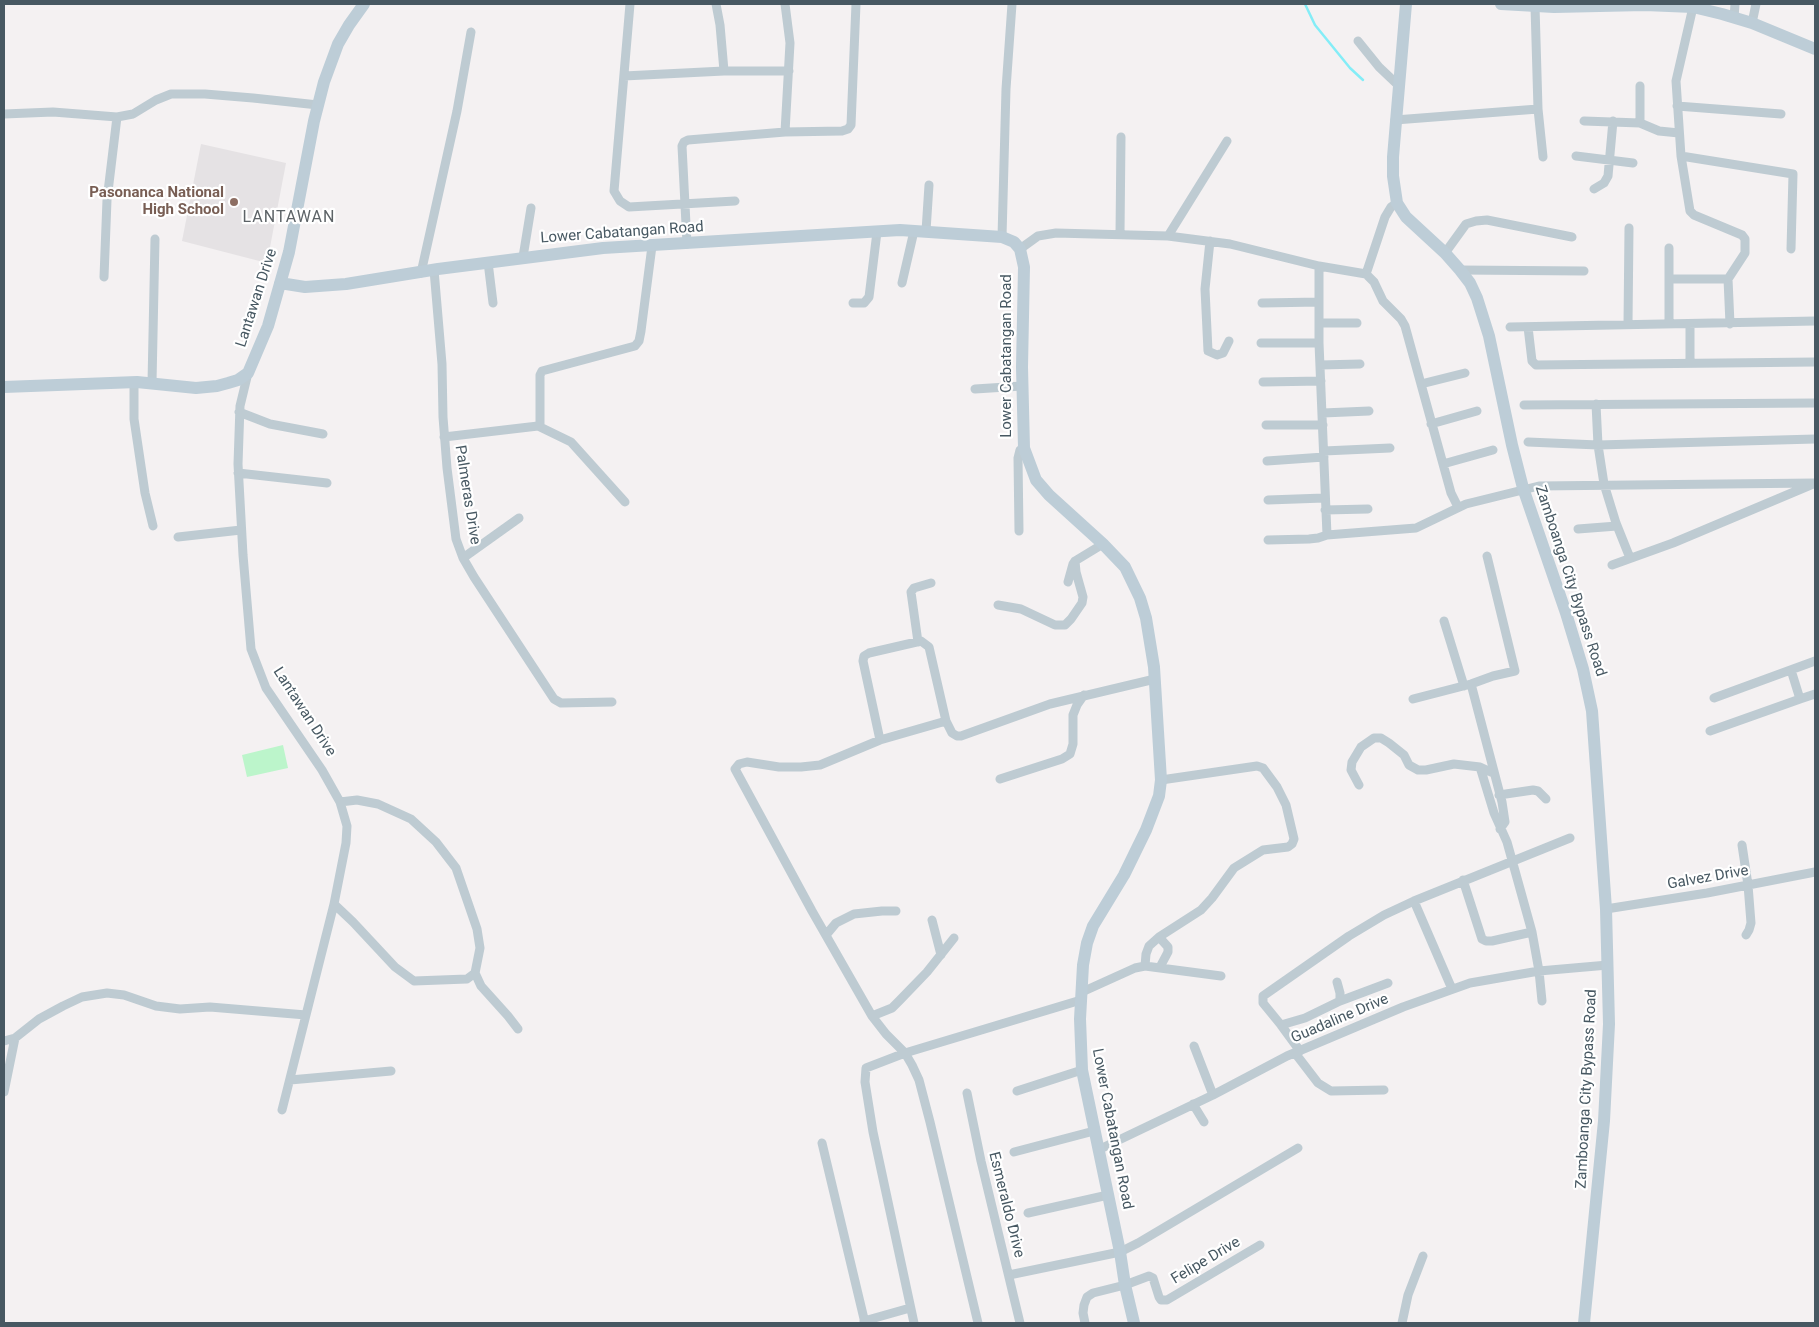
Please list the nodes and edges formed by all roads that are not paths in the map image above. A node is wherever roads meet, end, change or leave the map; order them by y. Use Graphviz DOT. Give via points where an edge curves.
graph roads {
  1 [pos="364,4"];
  2 [pos="630,4"];
  3 [pos="716,4"];
  4 [pos="785,4"];
  5 [pos="856,4"];
  6 [pos="1012,4"];
  7 [pos="1406,4"];
  8 [pos="1501,4"];
  9 [pos="1735,4"];
  10 [pos="1756,4"];
  11 [pos="1645,5"];
  12 [pos="1535,6"];
  13 [pos="1554,6"];
  14 [pos="1700,7"];
  15 [pos="1734,18"];
  16 [pos="1752,23"];
  17 [pos="471,32"];
  18 [pos="1358,41"];
  19 [pos="1815,49"];
  20 [pos="724,71"];
  21 [pos="789,71"];
  22 [pos="624,76"];
  23 [pos="1398,85"];
  24 [pos="1640,86"];
  25 [pos="318,105"];
  26 [pos="1677,106"];
  27 [pos="1538,109"];
  28 [pos="4,114"];
  29 [pos="1781,114"];
  30 [pos="117,117"];
  31 [pos="1395,120"];
  32 [pos="1584,121"];
  33 [pos="1613,122"];
  34 [pos="1640,123"];
  35 [pos="785,132"];
  36 [pos="1678,133"];
  37 [pos="1121,137"];
  38 [pos="1227,141"];
  39 [pos="1576,156"];
  40 [pos="1680,156"];
  41 [pos="1543,157"];
  42 [pos="1610,160"];
  43 [pos="1633,163"];
  44 [pos="929,185"];
  45 [pos="1594,189"];
  46 [pos="735,201"];
  47 [pos="1397,203"];
  48 [pos="685,204"];
  49 [pos="531,208"];
  50 [pos="1629,228"];
  51 [pos="920,231"];
  52 [pos="878,232"];
  53 [pos="1120,234"];
  54 [pos="1168,236"];
  55 [pos="1002,237"];
  56 [pos="1572,237"];
  57 [pos="155,238"];
  58 [pos="1210,241"];
  59 [pos="687,244"];
  60 [pos="652,246"];
  61 [pos="1020,248"];
  62 [pos="1669,248"];
  63 [pos="1791,249"];
  64 [pos="1445,253"];
  65 [pos="523,257"];
  66 [pos="488,262"];
  67 [pos="1319,266"];
  68 [pos="434,270"];
  69 [pos="1460,270"];
  70 [pos="1584,271"];
  71 [pos="421,273"];
  72 [pos="1366,274"];
  73 [pos="104,277"];
  74 [pos="1669,279"];
  75 [pos="1728,279"];
  76 [pos="902,283"];
  77 [pos="280,284"];
  78 [pos="1319,302"];
  79 [pos="493,303"];
  80 [pos="853,303"];
  81 [pos="1262,303"];
  82 [pos="1815,321"];
  83 [pos="1320,323"];
  84 [pos="1356,323"];
  85 [pos="1628,324"];
  86 [pos="1669,324"];
  87 [pos="1690,324"];
  88 [pos="1730,324"];
  89 [pos="1510,327"];
  90 [pos="1528,327"];
  91 [pos="1229,340"];
  92 [pos="1319,342"];
  93 [pos="1261,343"];
  94 [pos="1815,362"];
  95 [pos="1690,363"];
  96 [pos="1360,364"];
  97 [pos="1320,365"];
  98 [pos="248,373"];
  99 [pos="1465,373"];
  100 [pos="1321,381"];
  101 [pos="134,382"];
  102 [pos="1263,382"];
  103 [pos="152,383"];
  104 [pos="1421,384"];
  105 [pos="1022,386"];
  106 [pos="4,387"];
  107 [pos="975,389"];
  108 [pos="1815,403"];
  109 [pos="1596,404"];
  110 [pos="1524,405"];
  111 [pos="1369,411"];
  112 [pos="1477,411"];
  113 [pos="239,412"];
  114 [pos="1323,413"];
  115 [pos="1266,424"];
  116 [pos="1323,424"];
  117 [pos="1431,424"];
  118 [pos="538,426"];
  119 [pos="322,434"];
  120 [pos="444,437"];
  121 [pos="1815,439"];
  122 [pos="1528,442"];
  123 [pos="1598,445"];
  124 [pos="1024,448"];
  125 [pos="1390,448"];
  126 [pos="1493,450"];
  127 [pos="1324,454"];
  128 [pos="1266,462"];
  129 [pos="1443,464"];
  130 [pos="238,473"];
  131 [pos="1815,483"];
  132 [pos="327,484"];
  133 [pos="1604,484"];
  134 [pos="1523,488"];
  135 [pos="1324,498"];
  136 [pos="1268,500"];
  137 [pos="626,502"];
  138 [pos="1458,507"];
  139 [pos="1368,508"];
  140 [pos="1325,510"];
  141 [pos="519,518"];
  142 [pos="153,526"];
  143 [pos="1617,526"];
  144 [pos="1578,529"];
  145 [pos="241,530"];
  146 [pos="1019,532"];
  147 [pos="1327,535"];
  148 [pos="178,537"];
  149 [pos="1268,540"];
  150 [pos="1104,544"];
  151 [pos="1487,556"];
  152 [pos="463,558"];
  153 [pos="1630,558"];
  154 [pos="1075,561"];
  155 [pos="1612,565"];
  156 [pos="1068,582"];
  157 [pos="931,583"];
  158 [pos="998,606"];
  159 [pos="1444,620"];
  160 [pos="918,642"];
  161 [pos="1815,661"];
  162 [pos="1791,670"];
  163 [pos="1155,680"];
  164 [pos="1468,685"];
  165 [pos="1084,694"];
  166 [pos="1815,694"];
  167 [pos="1714,698"];
  168 [pos="1800,699"];
  169 [pos="1413,700"];
  170 [pos="612,702"];
  171 [pos="946,722"];
  172 [pos="1710,732"];
  173 [pos="880,740"];
  174 [pos="1480,767"];
  175 [pos="1493,773"];
  176 [pos="1000,779"];
  177 [pos="1161,780"];
  178 [pos="1359,784"];
  179 [pos="1499,795"];
  180 [pos="1546,799"];
  181 [pos="340,802"];
  182 [pos="1500,829"];
  183 [pos="1570,838"];
  184 [pos="1742,845"];
  185 [pos="1513,862"];
  186 [pos="1815,872"];
  187 [pos="1463,880"];
  188 [pos="1748,886"];
  189 [pos="1414,901"];
  190 [pos="334,904"];
  191 [pos="1606,908"];
  192 [pos="896,911"];
  193 [pos="932,920"];
  194 [pos="1532,932"];
  195 [pos="826,935"];
  196 [pos="1746,935"];
  197 [pos="1159,937"];
  198 [pos="954,938"];
  199 [pos="941,955"];
  200 [pos="1608,965"];
  201 [pos="1145,966"];
  202 [pos="1160,967"];
  203 [pos="1539,971"];
  204 [pos="475,973"];
  205 [pos="1222,976"];
  206 [pos="1337,982"];
  207 [pos="1388,983"];
  208 [pos="1452,989"];
  209 [pos="1082,996"];
  210 [pos="1340,1001"];
  211 [pos="1542,1001"];
  212 [pos="306,1015"];
  213 [pos="872,1016"];
  214 [pos="1281,1025"];
  215 [pos="518,1029"];
  216 [pos="16,1038"];
  217 [pos="4,1041"];
  218 [pos="1194,1046"];
  219 [pos="1297,1052"];
  220 [pos="905,1053"];
  221 [pos="1082,1070"];
  222 [pos="391,1071"];
  223 [pos="290,1080"];
  224 [pos="1384,1090"];
  225 [pos="1017,1091"];
  226 [pos="4,1092"];
  227 [pos="967,1093"];
  228 [pos="1214,1094"];
  229 [pos="1194,1104"];
  230 [pos="282,1110"];
  231 [pos="1204,1122"];
  232 [pos="1094,1131"];
  233 [pos="822,1144"];
  234 [pos="1298,1148"];
  235 [pos="1098,1150"];
  236 [pos="1014,1152"];
  237 [pos="1108,1195"];
  238 [pos="1028,1213"];
  239 [pos="1260,1245"];
  240 [pos="1120,1252"];
  241 [pos="1422,1256"];
  242 [pos="1009,1276"];
  243 [pos="1125,1285"];
  244 [pos="910,1308"];
  245 [pos="864,1322"];
  246 [pos="914,1323"];
  247 [pos="978,1323"];
  248 [pos="1020,1323"];
  249 [pos="1084,1323"];
  250 [pos="1134,1323"];
  251 [pos="1402,1323"];
  252 [pos="1584,1323"];
  1 -- 25 [label="street, Lantawan Drive" via="338,44"];
  2 -- 22 [label="street"];
  3 -- 20 [label="street"];
  4 -- 21 [label="street" via="790,43"];
  5 -- 35 [label="street" via="851,125 842,131"];
  6 -- 55 [label="street"];
  7 -- 23 [label="street, Zamboanga City Bypass Road"];
  8 -- 12 [label="street"];
  9 -- 15 [label="street"];
  10 -- 16 [label="street"];
  11 -- 13 [label="street"];
  11 -- 14 [label="street"];
  12 -- 13 [label="street"];
  12 -- 27 [label="street"];
  14 -- 15 [label="street"];
  14 -- 26 [label="street" via="1678,70"];
  15 -- 16 [label="street"];
  16 -- 19 [label="street"];
  17 -- 71 [label="street" via="456,119"];
  18 -- 23 [label="street"];
  20 -- 21 [label="street"];
  20 -- 22 [label="street"];
  21 -- 35 [label="street"];
  22 -- 48 [label="street" via="614,191 620,202 628,207"];
  23 -- 31 [label="street, Zamboanga City Bypass Road"];
  24 -- 34 [label="street"];
  25 -- 30 [label="street" via="205,94 171,94 133,114"];
  25 -- 77 [label="street, Lantawan Drive" via="296,222"];
  26 -- 29 [label="street"];
  26 -- 36 [label="street"];
  27 -- 31 [label="street"];
  27 -- 41 [label="street"];
  28 -- 30 [label="street" via="53,112"];
  30 -- 73 [label="street" via="107,200"];
  31 -- 47 [label="street, Zamboanga City Bypass Road" via="1393,176"];
  32 -- 33 [label="street"];
  33 -- 34 [label="street"];
  33 -- 42 [label="street"];
  34 -- 36 [label="street" via="1659,131"];
  35 -- 48 [label="street" via="684,142"];
  36 -- 40 [label="street"];
  37 -- 53 [label="street"];
  38 -- 54 [label="street"];
  39 -- 42 [label="street"];
  40 -- 63 [label="street" via="1792,172"];
  40 -- 75 [label="street" via="1690,211 1745,239 1745,253"];
  42 -- 43 [label="street"];
  42 -- 45 [label="street" via="1607,180"];
  44 -- 51 [label="street"];
  46 -- 48 [label="street"];
  47 -- 64 [label="street, Zamboanga City Bypass Road" via="1406,217"];
  47 -- 72 [label="street" via="1391,206 1385,217"];
  48 -- 59 [label="street"];
  49 -- 65 [label="street"];
  50 -- 85 [label="street"];
  51 -- 52 [label="street, Lower Cabatangan Road"];
  51 -- 55 [label="street, Lower Cabatangan Road"];
  51 -- 76 [label="street"];
  52 -- 59 [label="street, Lower Cabatangan Road"];
  52 -- 80 [label="street" via="870,297 864,303"];
  53 -- 54 [label="street"];
  53 -- 61 [label="street" via="1044,234"];
  54 -- 58 [label="street"];
  55 -- 61 [label="street, Lower Cabatangan Road"];
  56 -- 64 [label="street" via="1487,220 1476,221 1466,224"];
  57 -- 103 [label="street"];
  58 -- 67 [label="street"];
  58 -- 91 [label="street" via="1205,289 1208,351 1217,355 1224,353"];
  59 -- 60 [label="street, Lower Cabatangan Road"];
  60 -- 65 [label="street, Lower Cabatangan Road"];
  60 -- 118 [label="street" via="639,341 635,346 542,371"];
  61 -- 105 [label="street, Lower Cabatangan Road" via="1024,267"];
  62 -- 74 [label="street"];
  64 -- 69 [label="street, Zamboanga City Bypass Road"];
  65 -- 66 [label="street, Lower Cabatangan Road"];
  66 -- 68 [label="street, Lower Cabatangan Road"];
  66 -- 79 [label="street"];
  67 -- 72 [label="street"];
  67 -- 78 [label="street"];
  68 -- 71 [label="street, Lower Cabatangan Road"];
  68 -- 120 [label="street, Palmeras Drive"];
  69 -- 70 [label="street"];
  69 -- 134 [label="street, Zamboanga City Bypass Road" via="1477,298 1489,336"];
  71 -- 77 [label="street, Lower Cabatangan Road" via="321,287"];
  72 -- 104 [label="street" via="1374,282 1383,301 1401,319"];
  74 -- 75 [label="street"];
  74 -- 86 [label="street"];
  75 -- 88 [label="street"];
  77 -- 98 [label="street, Lantawan Drive" via="268,326"];
  78 -- 81 [label="street"];
  78 -- 83 [label="street"];
  82 -- 88 [label="street"];
  83 -- 84 [label="street"];
  83 -- 92 [label="street"];
  85 -- 86 [label="street"];
  85 -- 90 [label="street"];
  86 -- 87 [label="street"];
  87 -- 88 [label="street"];
  87 -- 95 [label="street"];
  89 -- 90 [label="street"];
  90 -- 95 [label="street" via="1532,361 1536,365"];
  92 -- 93 [label="street"];
  92 -- 97 [label="street"];
  94 -- 95 [label="street"];
  96 -- 97 [label="street"];
  97 -- 100 [label="street"];
  98 -- 103 [label="street" via="238,380 217,386 196,388"];
  98 -- 113 [label="street, Lantawan Drive"];
  99 -- 104 [label="street"];
  100 -- 102 [label="street"];
  100 -- 114 [label="street"];
  101 -- 103 [label="street"];
  101 -- 106 [label="street"];
  101 -- 142 [label="street" via="134,419"];
  104 -- 117 [label="street"];
  105 -- 107 [label="street"];
  105 -- 124 [label="street, Lower Cabatangan Road"];
  108 -- 109 [label="street"];
  109 -- 110 [label="street"];
  109 -- 123 [label="street"];
  111 -- 114 [label="street"];
  112 -- 117 [label="street"];
  113 -- 119 [label="street" via="270,424"];
  113 -- 130 [label="street, Lantawan Drive"];
  114 -- 116 [label="street"];
  115 -- 116 [label="street"];
  116 -- 127 [label="street"];
  117 -- 129 [label="street"];
  118 -- 120 [label="street"];
  118 -- 137 [label="street" via="570,442"];
  120 -- 152 [label="street, Palmeras Drive" via="456,539"];
  121 -- 123 [label="street"];
  122 -- 123 [label="street"];
  123 -- 133 [label="street"];
  124 -- 146 [label="street" via="1018,458"];
  124 -- 150 [label="street, Lower Cabatangan Road" via="1036,480"];
  125 -- 127 [label="street"];
  126 -- 129 [label="street"];
  127 -- 128 [label="street"];
  127 -- 135 [label="street"];
  129 -- 138 [label="street"];
  130 -- 132 [label="street"];
  130 -- 145 [label="street, Lantawan Drive"];
  131 -- 133 [label="street"];
  131 -- 153 [label="street"];
  133 -- 134 [label="street"];
  133 -- 143 [label="street"];
  134 -- 138 [label="street"];
  134 -- 191 [label="street, Zamboanga City Bypass Road" via="1566,613 1591,702"];
  135 -- 136 [label="street"];
  135 -- 140 [label="street"];
  138 -- 147 [label="street" via="1416,528"];
  139 -- 140 [label="street"];
  140 -- 147 [label="street"];
  141 -- 152 [label="street"];
  143 -- 144 [label="street"];
  143 -- 153 [label="street"];
  145 -- 148 [label="street"];
  145 -- 181 [label="street, Lantawan Drive" via="251,649 257,667 266,688"];
  147 -- 149 [label="street"];
  150 -- 154 [label="street"];
  150 -- 163 [label="street, Lower Cabatangan Road" via="1125,567 1140,598"];
  151 -- 164 [label="street" via="1515,671"];
  152 -- 170 [label="street, Palmeras Drive" via="554,699 561,703"];
  153 -- 155 [label="street"];
  154 -- 156 [label="street"];
  154 -- 158 [label="street" via="1083,597 1065,625 1055,625 1021,609"];
  157 -- 160 [label="street" via="912,590"];
  159 -- 164 [label="street"];
  160 -- 171 [label="street" via="930,647"];
  160 -- 173 [label="street" via="864,656"];
  161 -- 162 [label="street"];
  162 -- 167 [label="street"];
  162 -- 168 [label="street"];
  163 -- 165 [label="street"];
  163 -- 177 [label="street, Lower Cabatangan Road"];
  164 -- 169 [label="street"];
  164 -- 175 [label="street"];
  165 -- 171 [label="street" via="961,736 952,733"];
  165 -- 176 [label="street" via="1074,715 1070,754"];
  166 -- 168 [label="street"];
  168 -- 172 [label="street"];
  171 -- 173 [label="street"];
  173 -- 195 [label="street" via="820,764 779,767 747,762 735,769"];
  174 -- 175 [label="street"];
  174 -- 178 [label="street" via="1454,764 1418,770 1389,743 1374,738 1361,747 1352,762 1351,770"];
  174 -- 182 [label="street"];
  175 -- 179 [label="street"];
  177 -- 197 [label="street" via="1257,766 1263,768 1286,805 1294,839 1288,846 1263,850 1234,868 1201,910"];
  177 -- 209 [label="street, Lower Cabatangan Road" via="1146,830 1093,926 1083,965"];
  179 -- 180 [label="street" via="1533,790"];
  179 -- 182 [label="street" via="1505,819"];
  181 -- 190 [label="street, Lantawan Drive" via="347,826"];
  181 -- 204 [label="street" via="358,800 378,804 410,819 436,842 456,868 478,929 480,948"];
  182 -- 185 [label="street"];
  183 -- 185 [label="street"];
  184 -- 188 [label="street"];
  185 -- 187 [label="street"];
  185 -- 194 [label="street"];
  186 -- 188 [label="street, Galvez Drive"];
  187 -- 189 [label="street"];
  187 -- 194 [label="street" via="1482,939 1492,941"];
  188 -- 191 [label="street, Galvez Drive"];
  188 -- 196 [label="street" via="1751,923"];
  189 -- 208 [label="street"];
  189 -- 214 [label="street" via="1356,932 1265,993 1263,1003"];
  190 -- 204 [label="street" via="395,967 414,981 467,980"];
  190 -- 212 [label="street, Lantawan Drive"];
  191 -- 200 [label="street, Zamboanga City Bypass Road"];
  192 -- 195 [label="street" via="854,914 836,923"];
  193 -- 199 [label="street"];
  194 -- 203 [label="street"];
  195 -- 213 [label="street"];
  197 -- 201 [label="street" via="1149,946"];
  197 -- 202 [label="street" via="1168,947"];
  198 -- 199 [label="street"];
  199 -- 213 [label="street" via="892,1008"];
  200 -- 203 [label="street, Guadaline Drive"];
  200 -- 252 [label="street, Zamboanga City Bypass Road" via="1609,1024 1604,1121"];
  201 -- 202 [label="street"];
  201 -- 209 [label="street"];
  202 -- 205 [label="street"];
  203 -- 208 [label="street, Guadaline Drive"];
  203 -- 211 [label="street"];
  204 -- 215 [label="street" via="481,986"];
  206 -- 210 [label="street"];
  207 -- 210 [label="street"];
  208 -- 219 [label="street, Guadaline Drive"];
  209 -- 220 [label="street"];
  209 -- 221 [label="street, Lower Cabatangan Road"];
  210 -- 214 [label="street" via="1305,1018"];
  212 -- 216 [label="street" via="219,1008 180,1009 107,993 82,997 63,1006 39,1019"];
  212 -- 223 [label="street, Lantawan Drive"];
  213 -- 220 [label="street"];
  214 -- 219 [label="street"];
  216 -- 217 [label="street"];
  216 -- 226 [label="street"];
  218 -- 228 [label="street"];
  219 -- 224 [label="street" via="1324,1088 1331,1091"];
  219 -- 228 [label="street, Guadaline Drive"];
  220 -- 244 [label="street" via="868,1066 864,1077"];
  220 -- 247 [label="street" via="919,1080"];
  221 -- 225 [label="street"];
  221 -- 232 [label="street, Lower Cabatangan Road"];
  222 -- 223 [label="street"];
  223 -- 230 [label="street, Lantawan Drive"];
  227 -- 242 [label="street, Esmeraldo Drive"];
  228 -- 229 [label="street, Guadaline Drive"];
  229 -- 231 [label="street"];
  229 -- 235 [label="street, Guadaline Drive"];
  232 -- 235 [label="street, Lower Cabatangan Road"];
  232 -- 236 [label="street"];
  233 -- 245 [label="street"];
  234 -- 240 [label="street"];
  235 -- 237 [label="street, Lower Cabatangan Road"];
  237 -- 238 [label="street"];
  237 -- 240 [label="street, Lower Cabatangan Road"];
  239 -- 243 [label="street, Felipe Drive" via="1166,1300 1161,1300 1153,1278 1149,1276"];
  240 -- 242 [label="street"];
  240 -- 243 [label="street, Lower Cabatangan Road"];
  241 -- 251 [label="street"];
  242 -- 248 [label="street, Esmeraldo Drive"];
  243 -- 249 [label="street" via="1087,1297"];
  243 -- 250 [label="street, Lower Cabatangan Road"];
  244 -- 245 [label="street"];
  244 -- 246 [label="street"];
}
